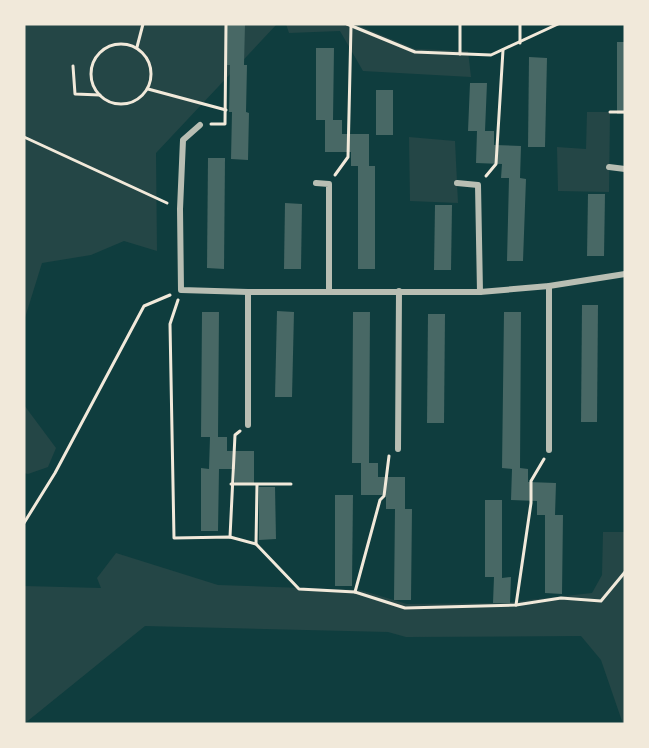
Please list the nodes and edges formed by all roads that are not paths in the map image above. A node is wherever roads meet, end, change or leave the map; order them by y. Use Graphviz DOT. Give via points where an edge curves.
graph roads {
  1 [pos="200,125"];
  2 [pos="609,167"];
  3 [pos="625,169"];
  4 [pos="316,183"];
  5 [pos="457,183"];
  6 [pos="625,274"];
  7 [pos="549,286"];
  8 [pos="399,291"];
  9 [pos="248,292"];
  10 [pos="329,292"];
  11 [pos="480,292"];
  12 [pos="248,425"];
  13 [pos="399,449"];
  14 [pos="549,450"];
  1 -- 9 [label="street" via="183,140 182,290"];
  2 -- 3 [label="street"];
  4 -- 10 [label="street" via="329,184"];
  5 -- 11 [label="street" via="478,185"];
  6 -- 7 [label="street"];
  7 -- 11 [label="street"];
  7 -- 14 [label="street"];
  8 -- 10 [label="street"];
  8 -- 11 [label="street"];
  8 -- 13 [label="street"];
  9 -- 10 [label="street"];
  9 -- 12 [label="street"];
}
